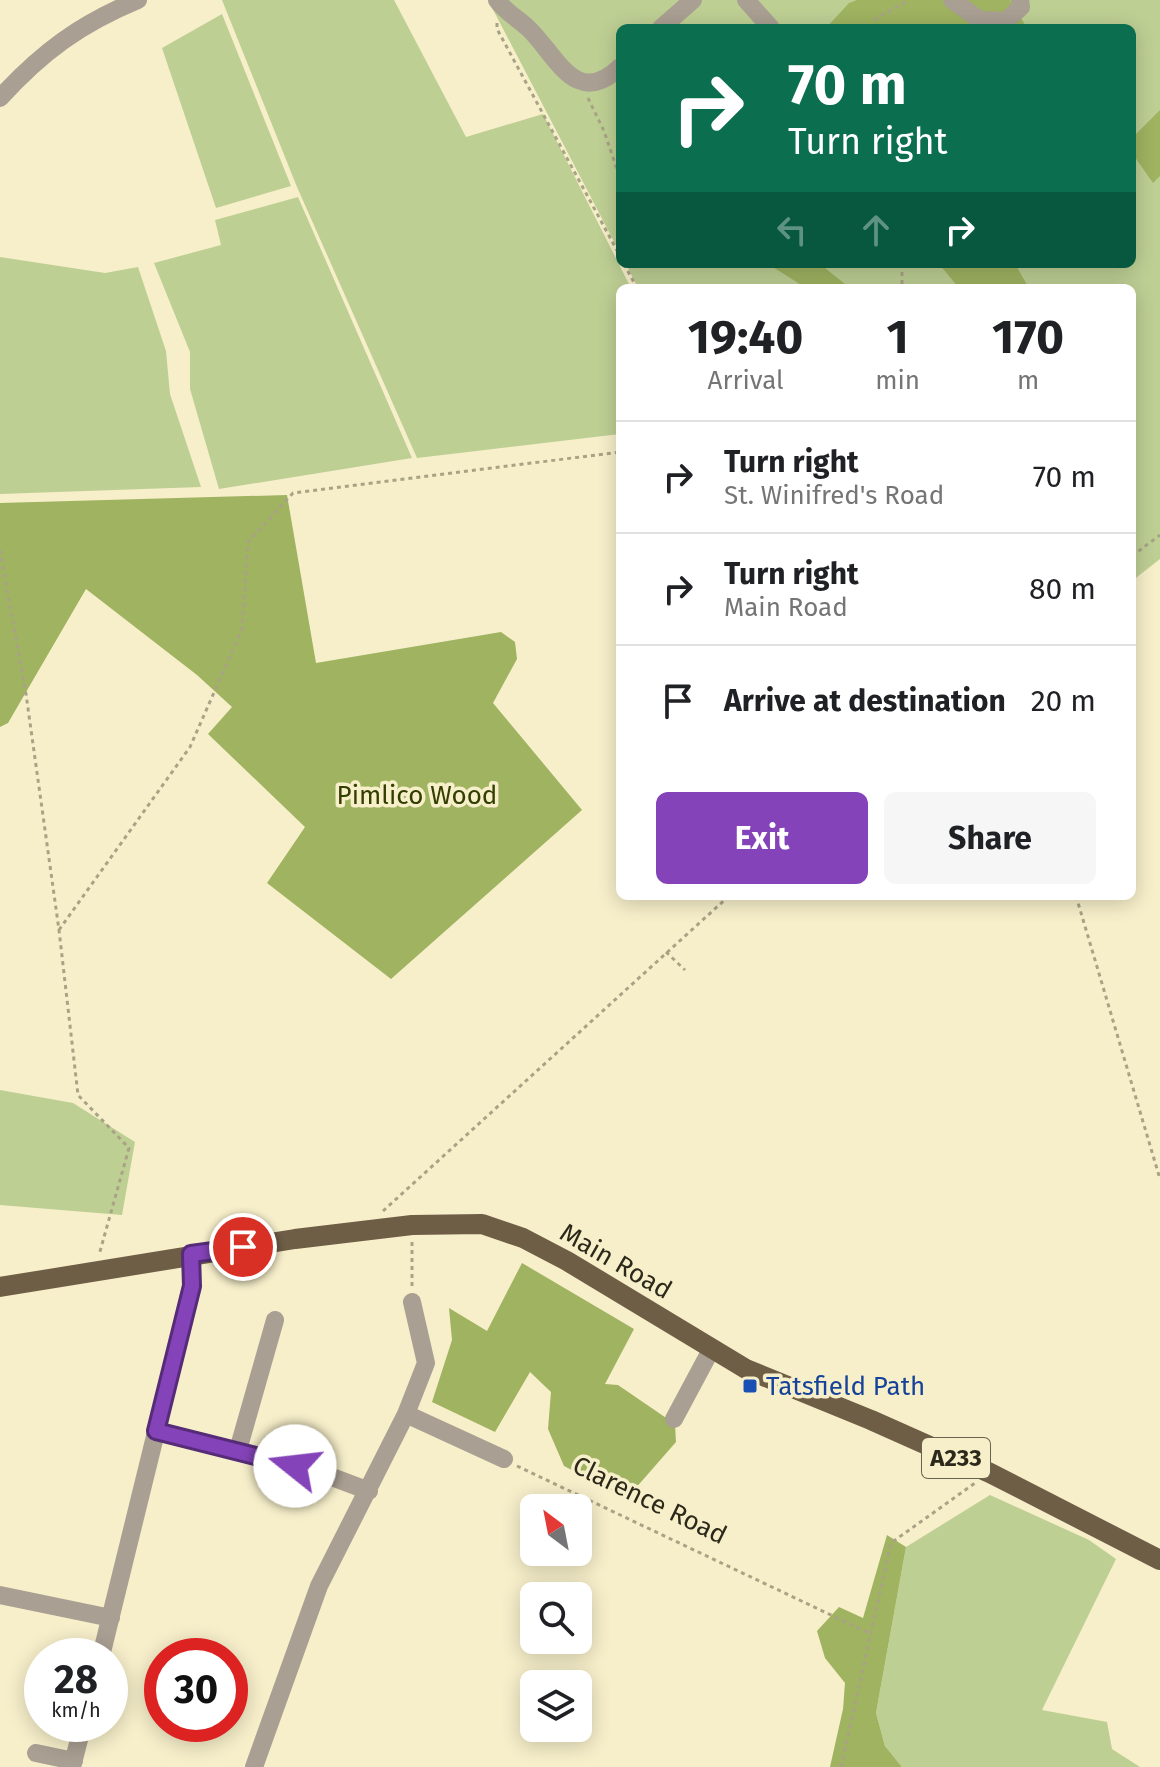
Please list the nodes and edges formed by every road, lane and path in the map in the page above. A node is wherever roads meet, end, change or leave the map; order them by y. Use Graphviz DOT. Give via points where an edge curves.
graph roads {
  1 [pos="138,0"];
  2 [pos="693,0"];
  3 [pos="746,0"];
  4 [pos="904,0"];
  5 [pos="952,0"];
  6 [pos="1020,0"];
  7 [pos="498,2"];
  8 [pos="666,24"];
  9 [pos="767,24"];
  10 [pos="875,24"];
  11 [pos="616,71"];
  12 [pos="586,82"];
  13 [pos="0,98"];
  14 [pos="616,166"];
  15 [pos="616,249"];
  16 [pos="616,453"];
  17 [pos="1160,535"];
  18 [pos="0,550"];
  19 [pos="1136,553"];
  20 [pos="724,900"];
  21 [pos="1077,900"];
  22 [pos="59,930"];
  23 [pos="666,952"];
  24 [pos="685,970"];
  25 [pos="1160,1179"];
  26 [pos="412,1225"];
  27 [pos="361,1232"];
  28 [pos="191,1254"];
  29 [pos="102,1269"];
  30 [pos="0,1287"];
  31 [pos="412,1302"];
  32 [pos="275,1320"];
  33 [pos="712,1348"];
  34 [pos="406,1414"];
  35 [pos="674,1419"];
  36 [pos="156,1431"];
  37 [pos="238,1450"];
  38 [pos="504,1459"];
  39 [pos="990,1473"];
  40 [pos="369,1491"];
  41 [pos="1160,1560"];
  42 [pos="0,1595"];
  43 [pos="111,1618"];
  44 [pos="871,1634"];
  45 [pos="106,1638"];
  46 [pos="78,1742"];
  47 [pos="36,1753"];
  48 [pos="73,1764"];
  49 [pos="254,1767"];
  50 [pos="841,1767"];
  1 -- 13 [label="street" via="76,30 30,65"];
  2 -- 8 [label="street"];
  3 -- 9 [label="street"];
  4 -- 10 [label="path"];
  5 -- 6 [label="street" via="980,20 1006,21 1021,7"];
  7 -- 12 [label="street" via="530,29 560,67"];
  7 -- 15 [label="path" via="497,29"];
  11 -- 12 [label="street" via="599,83"];
  12 -- 14 [label="path" via="588,102"];
  16 -- 22 [label="path" via="293,493 248,542 242,629 190,747"];
  17 -- 19 [label="path"];
  18 -- 22 [label="path"];
  20 -- 23 [label="path"];
  21 -- 25 [label="path"];
  22 -- 29 [label="path" via="78,1095 129,1148 99,1256"];
  23 -- 24 [label="path"];
  23 -- 27 [label="path"];
  26 -- 27 [label="main road, Main Road / A233"];
  26 -- 31 [label="path"];
  26 -- 33 [label="main road, Main Road / A233" via="472,1223 505,1230"];
  27 -- 28 [label="main road, Main Road / A233"];
  28 -- 29 [label="main road, Main Road / A233"];
  28 -- 36 [label="street" via="192,1286"];
  29 -- 30 [label="main road, Main Road / A233"];
  31 -- 34 [label="street" via="426,1363"];
  32 -- 37 [label="street"];
  33 -- 35 [label="street"];
  33 -- 39 [label="main road, Main Road / A233" via="746,1369"];
  34 -- 38 [label="street"];
  34 -- 40 [label="street"];
  36 -- 37 [label="street"];
  36 -- 43 [label="street"];
  37 -- 40 [label="street"];
  38 -- 44 [label="path, Clarence Road"];
  39 -- 41 [label="main road, Main Road / A233"];
  39 -- 44 [label="path" via="891,1543"];
  40 -- 49 [label="street" via="319,1586"];
  42 -- 43 [label="street"];
  43 -- 45 [label="street"];
  44 -- 50 [label="path"];
  46 -- 48 [label="street"];
  47 -- 48 [label="street"];
}
